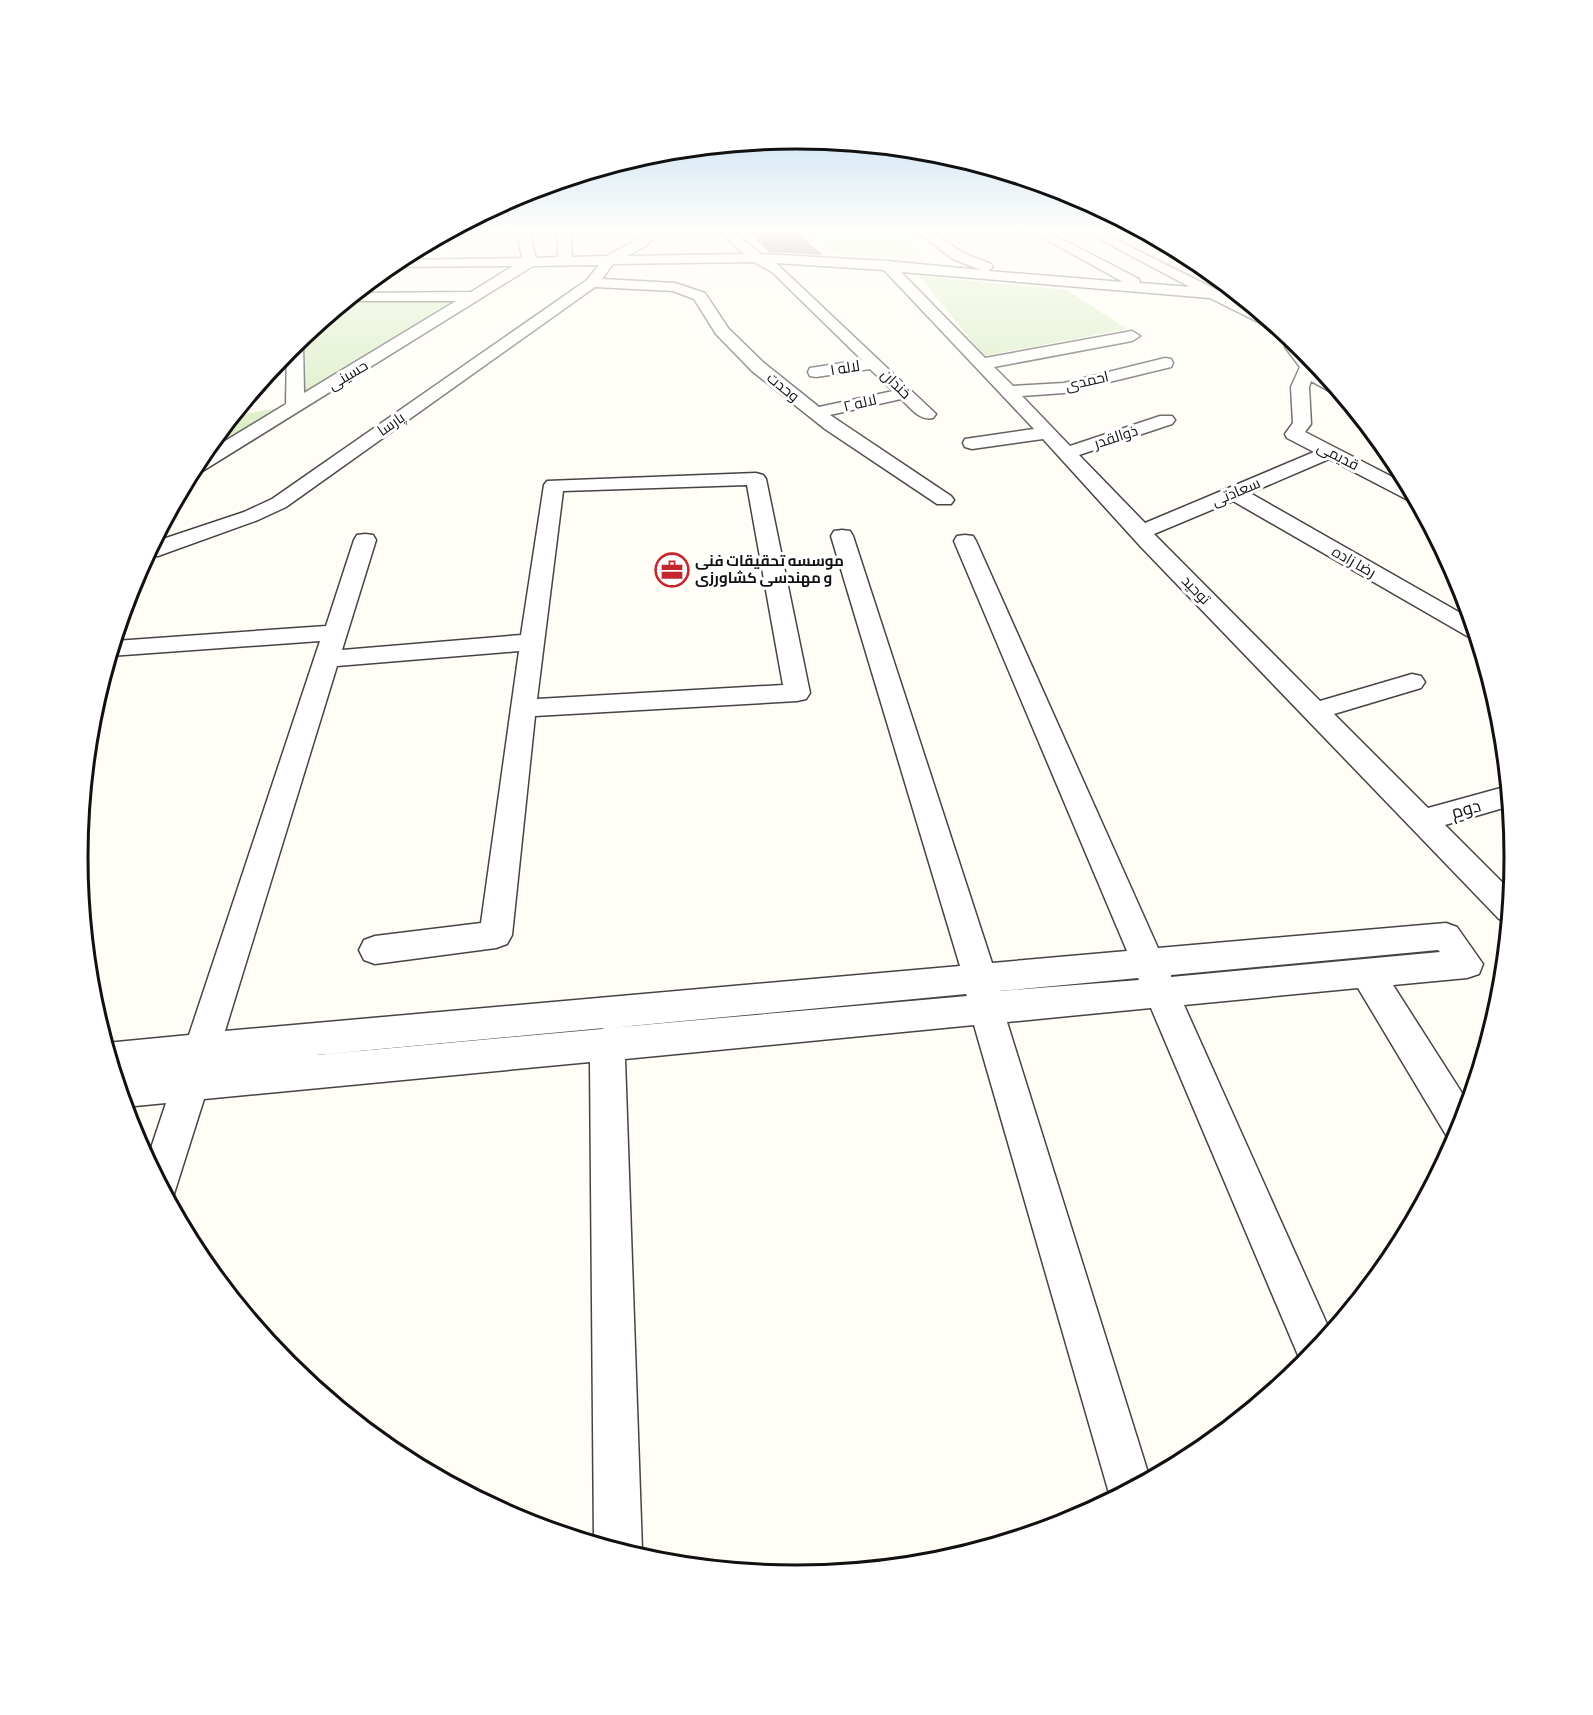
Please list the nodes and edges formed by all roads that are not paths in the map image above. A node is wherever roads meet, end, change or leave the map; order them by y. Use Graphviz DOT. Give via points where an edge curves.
graph roads {
  1 [pos="450,312"];
  2 [pos="551,312"];
  3 [pos="714,312"];
  4 [pos="821,312"];
  5 [pos="936,312"];
  6 [pos="1132,336"];
  7 [pos="295,358"];
  8 [pos="874,363"];
  9 [pos="1165,363"];
  10 [pos="982,364"];
  11 [pos="1308,368"];
  12 [pos="816,372"];
  13 [pos="1307,374"];
  14 [pos="1318,379"];
  15 [pos="1008,392"];
  16 [pos="905,393"];
  17 [pos="295,407"];
  18 [pos="816,413"];
  19 [pos="927,414"];
  20 [pos="1166,420"];
  21 [pos="1048,433"];
  22 [pos="972,443"];
  23 [pos="1330,452"];
  24 [pos="1067,453"];
  25 [pos="214,456"];
  26 [pos="1401,489"];
  27 [pos="1234,493"];
  28 [pos="944,500"];
  29 [pos="1142,532"];
  30 [pos="842,536"];
  31 [pos="365,540"];
  32 [pos="965,541"];
  33 [pos="160,547"];
  34 [pos="1465,625"];
  35 [pos="532,642"];
  36 [pos="331,646"];
  37 [pos="120,649"];
  38 [pos="1412,682"];
  39 [pos="523,708"];
  40 [pos="1315,711"];
  41 [pos="1502,798"];
  42 [pos="1422,821"];
  43 [pos="1503,903"];
  44 [pos="375,950"];
  45 [pos="1367,973"];
  46 [pos="1155,977"];
  47 [pos="982,993"];
  48 [pos="607,1043"];
  49 [pos="118,1059"];
  50 [pos="196,1066"];
  51 [pos="127,1087"];
  52 [pos="1455,1116"];
  53 [pos="162,1172"];
  54 [pos="1313,1341"];
  55 [pos="1128,1483"];
  56 [pos="618,1542"];
  1 -- 17 [label="street, حسینی"];
  2 -- 33 [label="street, پارسا" via="279,502 251,516"];
  3 -- 18 [label="street, وحدت" via="722,331 758,367"];
  4 -- 8 [label="street, خندان"];
  5 -- 10 [label="street, توحید"];
  6 -- 10 [label="street"];
  7 -- 17 [label="street"];
  8 -- 12 [label="street, لاله ۱"];
  8 -- 16 [label="street, خندان"];
  9 -- 15 [label="street, احمدی" via="1064,388"];
  10 -- 15 [label="street, توحید"];
  11 -- 13 [label="street"];
  13 -- 14 [label="street"];
  13 -- 23 [label="street, قدیمی" via="1300,387 1302,424 1294,434"];
  15 -- 21 [label="street, توحید"];
  16 -- 18 [label="street, لاله ۲"];
  16 -- 19 [label="street, خندان"];
  17 -- 25 [label="street, حسینی"];
  18 -- 28 [label="street, وحدت"];
  20 -- 24 [label="street, ذوالقدر"];
  21 -- 22 [label="street"];
  21 -- 24 [label="street, توحید"];
  23 -- 26 [label="street, قدیمی"];
  23 -- 27 [label="street, سعادتی"];
  24 -- 29 [label="street, توحید"];
  27 -- 29 [label="street, سعادتی"];
  27 -- 34 [label="street, رضا زاده"];
  29 -- 40 [label="street, توحید"];
  30 -- 47 [label="street"];
  31 -- 36 [label="street"];
  32 -- 46 [label="street"];
  35 -- 36 [label="street"];
  35 -- 39 [label="street"];
  35 -- 39 [label="street" via="554,485 756,479 796,693"];
  36 -- 37 [label="street"];
  36 -- 50 [label="street"];
  38 -- 40 [label="street"];
  39 -- 44 [label="street" via="496,935"];
  40 -- 42 [label="street, توحید"];
  41 -- 42 [label="street, دوم"];
  42 -- 43 [label="street, توحید"];
  45 -- 46 [label="street"];
  45 -- 46 [label="street" via="1467,964 1446,936"];
  45 -- 52 [label="street"];
  46 -- 47 [label="street"];
  46 -- 54 [label="street"];
  47 -- 48 [label="street"];
  47 -- 50 [label="street"];
  47 -- 55 [label="street"];
  48 -- 50 [label="street"];
  48 -- 56 [label="street"];
  49 -- 50 [label="street"];
  50 -- 51 [label="street"];
  50 -- 53 [label="street"];
}
